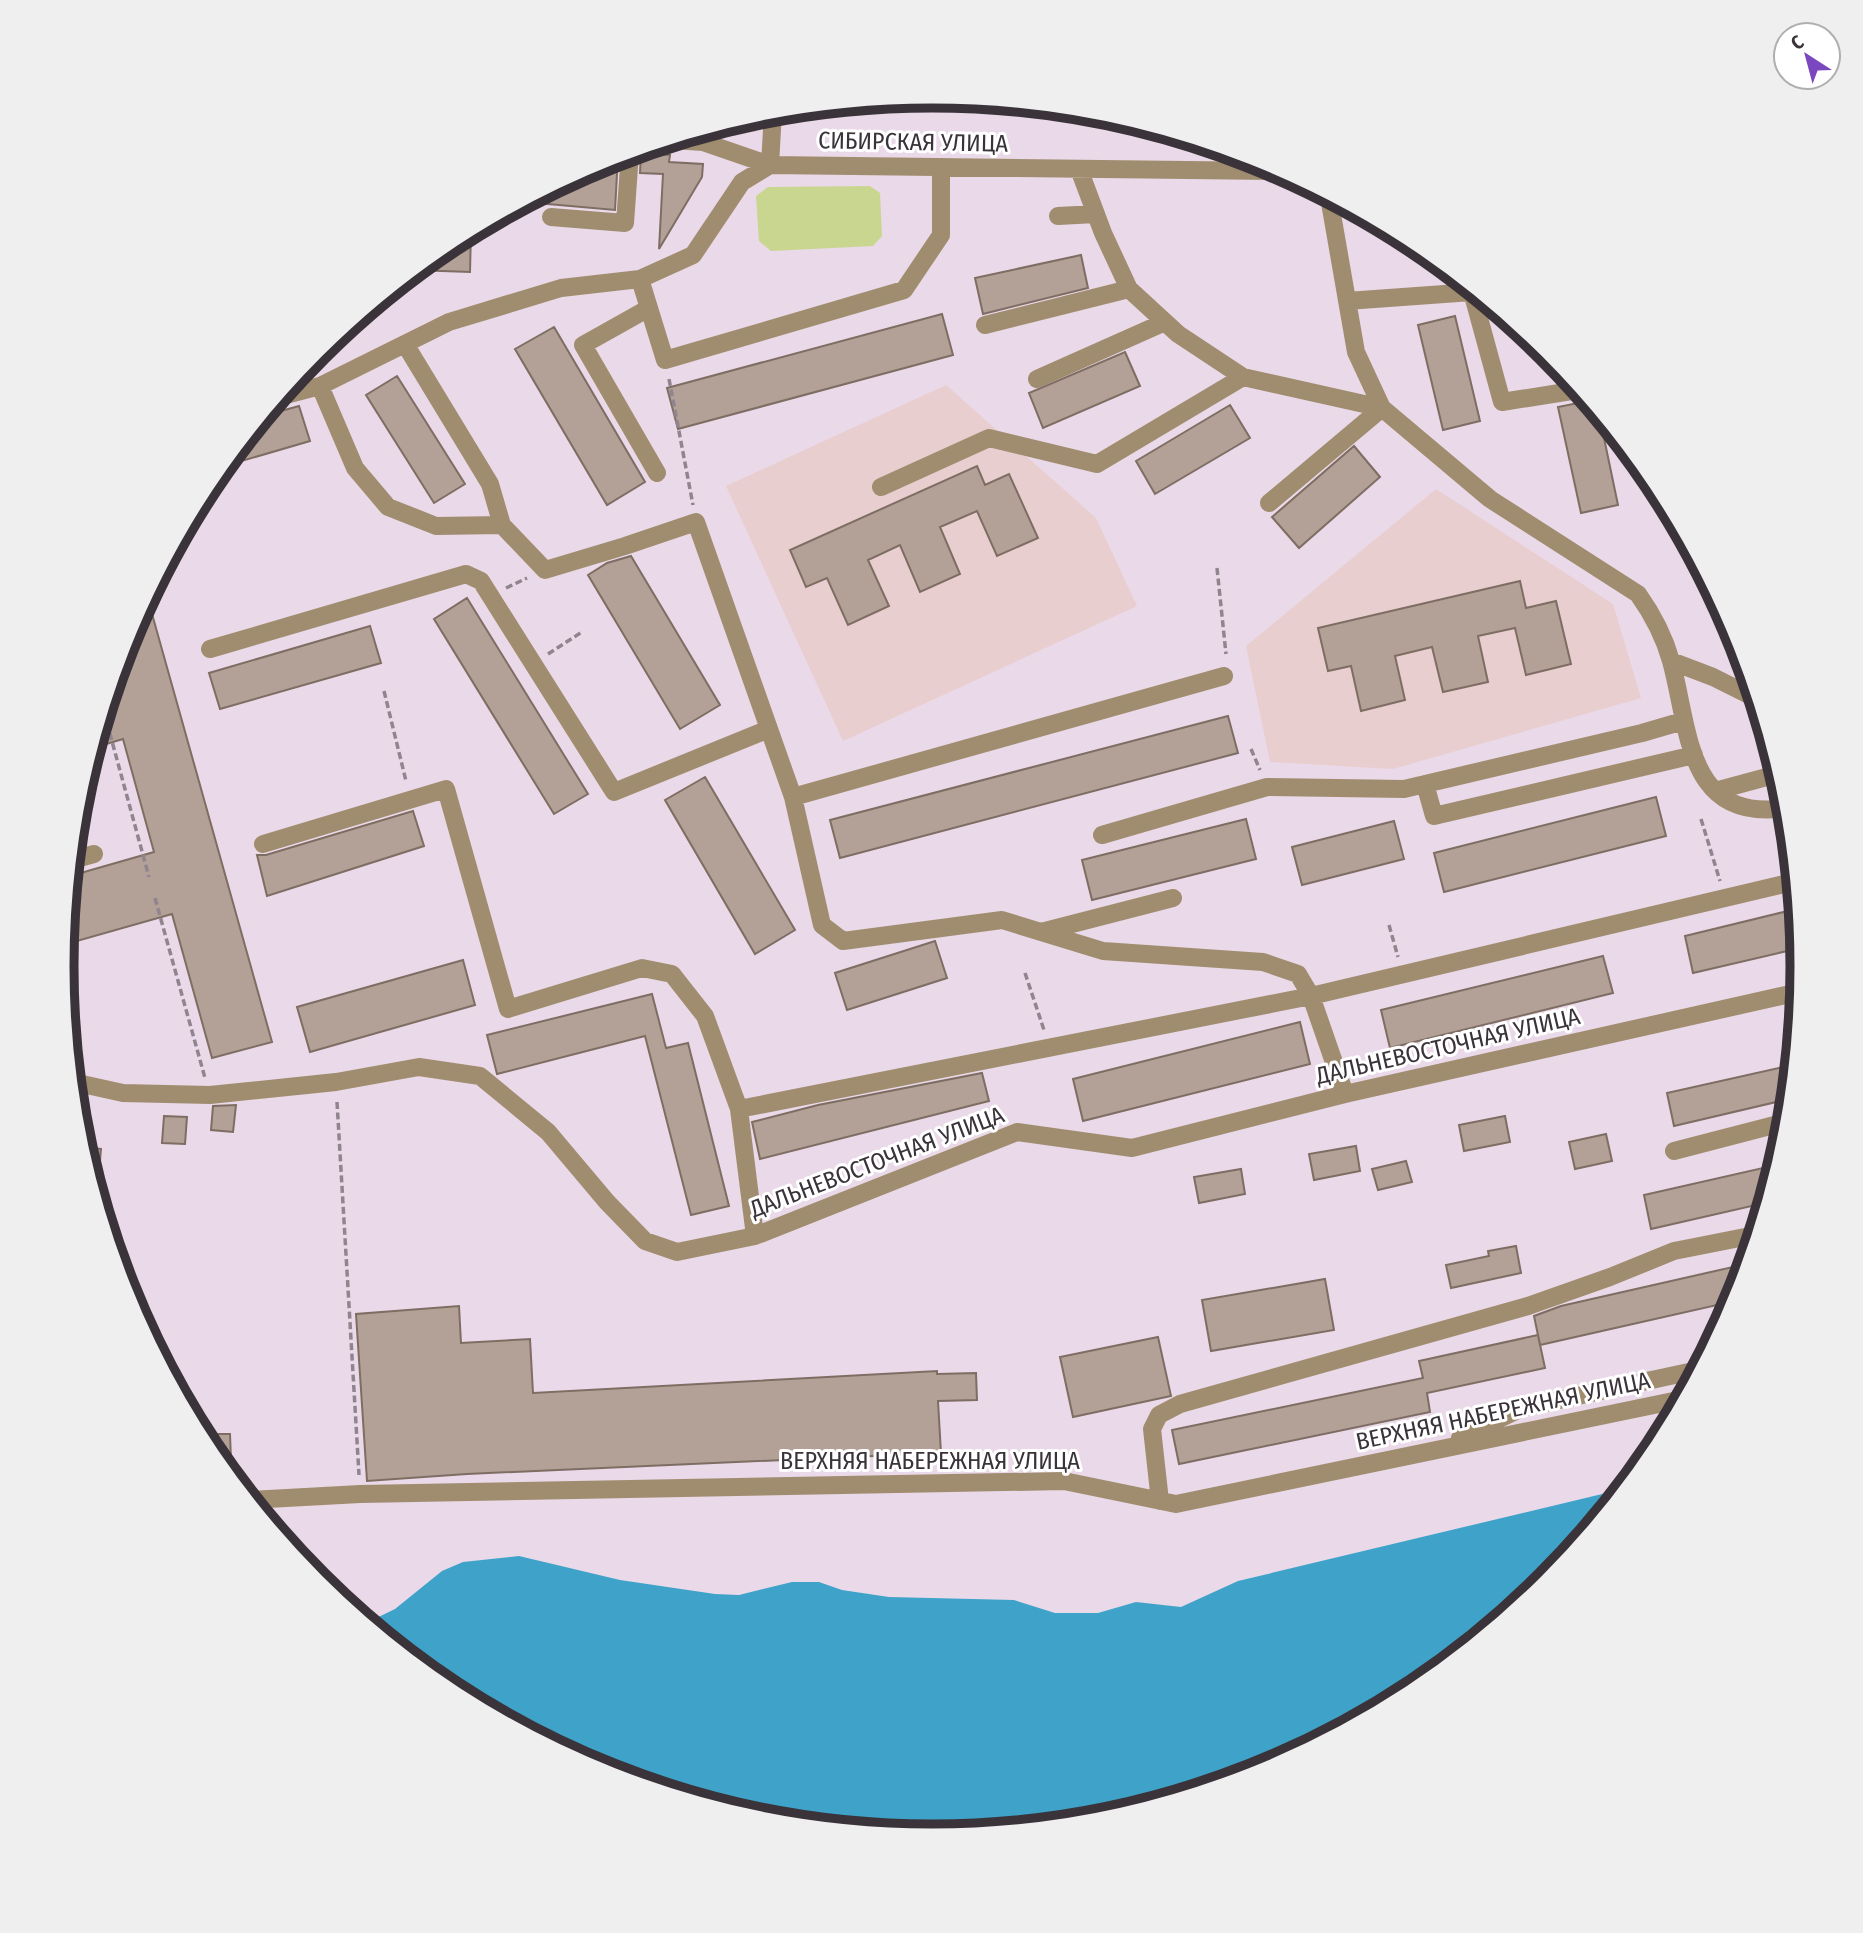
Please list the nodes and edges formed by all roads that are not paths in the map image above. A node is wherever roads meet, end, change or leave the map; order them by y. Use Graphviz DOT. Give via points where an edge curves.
graph roads {
  1 [pos="772,124"];
  2 [pos="697,142"];
  3 [pos="630,164"];
  4 [pos="770,165"];
  5 [pos="942,167"];
  6 [pos="1079,169"];
  7 [pos="1251,171"];
  8 [pos="1331,207"];
  9 [pos="1096,214"];
  10 [pos="1058,216"];
  11 [pos="551,217"];
  12 [pos="640,279"];
  13 [pos="1129,289"];
  14 [pos="1462,293"];
  15 [pos="1347,300"];
  16 [pos="1475,303"];
  17 [pos="649,308"];
  18 [pos="1165,322"];
  19 [pos="985,325"];
  20 [pos="405,344"];
  21 [pos="1243,377"];
  22 [pos="1037,379"];
  23 [pos="320,386"];
  24 [pos="1568,392"];
  25 [pos="294,393"];
  26 [pos="1382,408"];
  27 [pos="657,473"];
  28 [pos="881,487"];
  29 [pos="1269,503"];
  30 [pos="502,525"];
  31 [pos="210,649"];
  32 [pos="1671,661"];
  33 [pos="1224,676"];
  34 [pos="1745,693"];
  35 [pos="1683,721"];
  36 [pos="769,729"];
  37 [pos="1694,755"];
  38 [pos="1768,777"];
  39 [pos="1425,784"];
  40 [pos="1715,791"];
  41 [pos="793,797"];
  42 [pos="1775,810"];
  43 [pos="1102,835"];
  44 [pos="263,844"];
  45 [pos="94,854"];
  46 [pos="81,858"];
  47 [pos="1785,884"];
  48 [pos="1173,898"];
  49 [pos="1041,932"];
  50 [pos="1789,994"];
  51 [pos="1311,996"];
  52 [pos="82,1084"];
  53 [pos="1345,1094"];
  54 [pos="739,1109"];
  55 [pos="1774,1125"];
  56 [pos="1674,1151"];
  57 [pos="755,1236"];
  58 [pos="1746,1237"];
  59 [pos="1687,1372"];
  60 [pos="1672,1401"];
  61 [pos="1432,1451"];
  62 [pos="259,1499"];
  63 [pos="1160,1501"];
  1 -- 4 [label="street"];
  2 -- 4 [label="street, СИБИРСКАЯ УЛИЦА"];
  3 -- 11 [label="street" via="625,223"];
  4 -- 5 [label="street, СИБИРСКАЯ УЛИЦА"];
  4 -- 12 [label="street" via="742,182 693,255"];
  5 -- 6 [label="street, СИБИРСКАЯ УЛИЦА"];
  5 -- 17 [label="street" via="941,235 904,290 665,360"];
  6 -- 7 [label="street, СИБИРСКАЯ УЛИЦА"];
  6 -- 9 [label="street"];
  8 -- 15 [label="street"];
  9 -- 10 [label="street"];
  9 -- 13 [label="street"];
  12 -- 17 [label="street"];
  12 -- 20 [label="street" via="561,288 449,322"];
  13 -- 18 [label="street"];
  13 -- 19 [label="street"];
  14 -- 15 [label="street"];
  15 -- 26 [label="street" via="1356,352"];
  16 -- 24 [label="street" via="1502,402"];
  17 -- 27 [label="street" via="583,345"];
  18 -- 21 [label="street"];
  18 -- 22 [label="street"];
  20 -- 23 [label="street"];
  20 -- 30 [label="street" via="490,484"];
  21 -- 26 [label="street"];
  21 -- 28 [label="street" via="1097,464 989,438"];
  23 -- 25 [label="street"];
  23 -- 30 [label="street" via="355,468 388,506 436,526"];
  26 -- 29 [label="street"];
  26 -- 32 [label="street" via="1490,499 1638,594 1655,617"];
  30 -- 36 [label="street" via="545,570 696,522"];
  31 -- 36 [label="street" via="466,574 481,581 614,792"];
  32 -- 34 [label="street"];
  32 -- 35 [label="street"];
  33 -- 41 [label="street"];
  35 -- 37 [label="street"];
  35 -- 39 [label="street"];
  36 -- 41 [label="street"];
  37 -- 39 [label="street" via="1434,816"];
  37 -- 40 [label="street"];
  38 -- 40 [label="street"];
  39 -- 43 [label="street" via="1404,789 1267,787"];
  40 -- 42 [label="street" via="1732,804"];
  41 -- 49 [label="street" via="822,925 843,941 1002,920"];
  44 -- 54 [label="street" via="446,789 508,1009 642,968 672,974 705,1016"];
  45 -- 46 [label="street"];
  47 -- 51 [label="street"];
  48 -- 49 [label="street"];
  49 -- 51 [label="street" via="1103,951 1263,962 1298,974"];
  50 -- 53 [label="street, ДАЛЬНЕВОСТОЧНАЯ УЛИЦА"];
  51 -- 53 [label="street"];
  51 -- 54 [label="street"];
  52 -- 57 [label="street, ДАЛЬНЕВОСТОЧНАЯ УЛИЦА" via="123,1093 210,1095 336,1082 419,1067 480,1076 548,1132 645,1241 677,1252"];
  53 -- 57 [label="street, ДАЛЬНЕВОСТОЧНАЯ УЛИЦА" via="1132,1148 1017,1132"];
  54 -- 57 [label="street"];
  55 -- 56 [label="street"];
  58 -- 63 [label="street" via="1674,1251 1528,1306 1180,1404 1159,1415 1152,1429"];
  59 -- 61 [label="street" via="1522,1408"];
  60 -- 61 [label="street, ВЕРХНЯЯ НАБЕРЕЖНАЯ УЛИЦА"];
  61 -- 63 [label="street, ВЕРХНЯЯ НАБЕРЕЖНАЯ УЛИЦА" via="1176,1504"];
  62 -- 63 [label="street, ВЕРХНЯЯ НАБЕРЕЖНАЯ УЛИЦА" via="1064,1480"];
}
